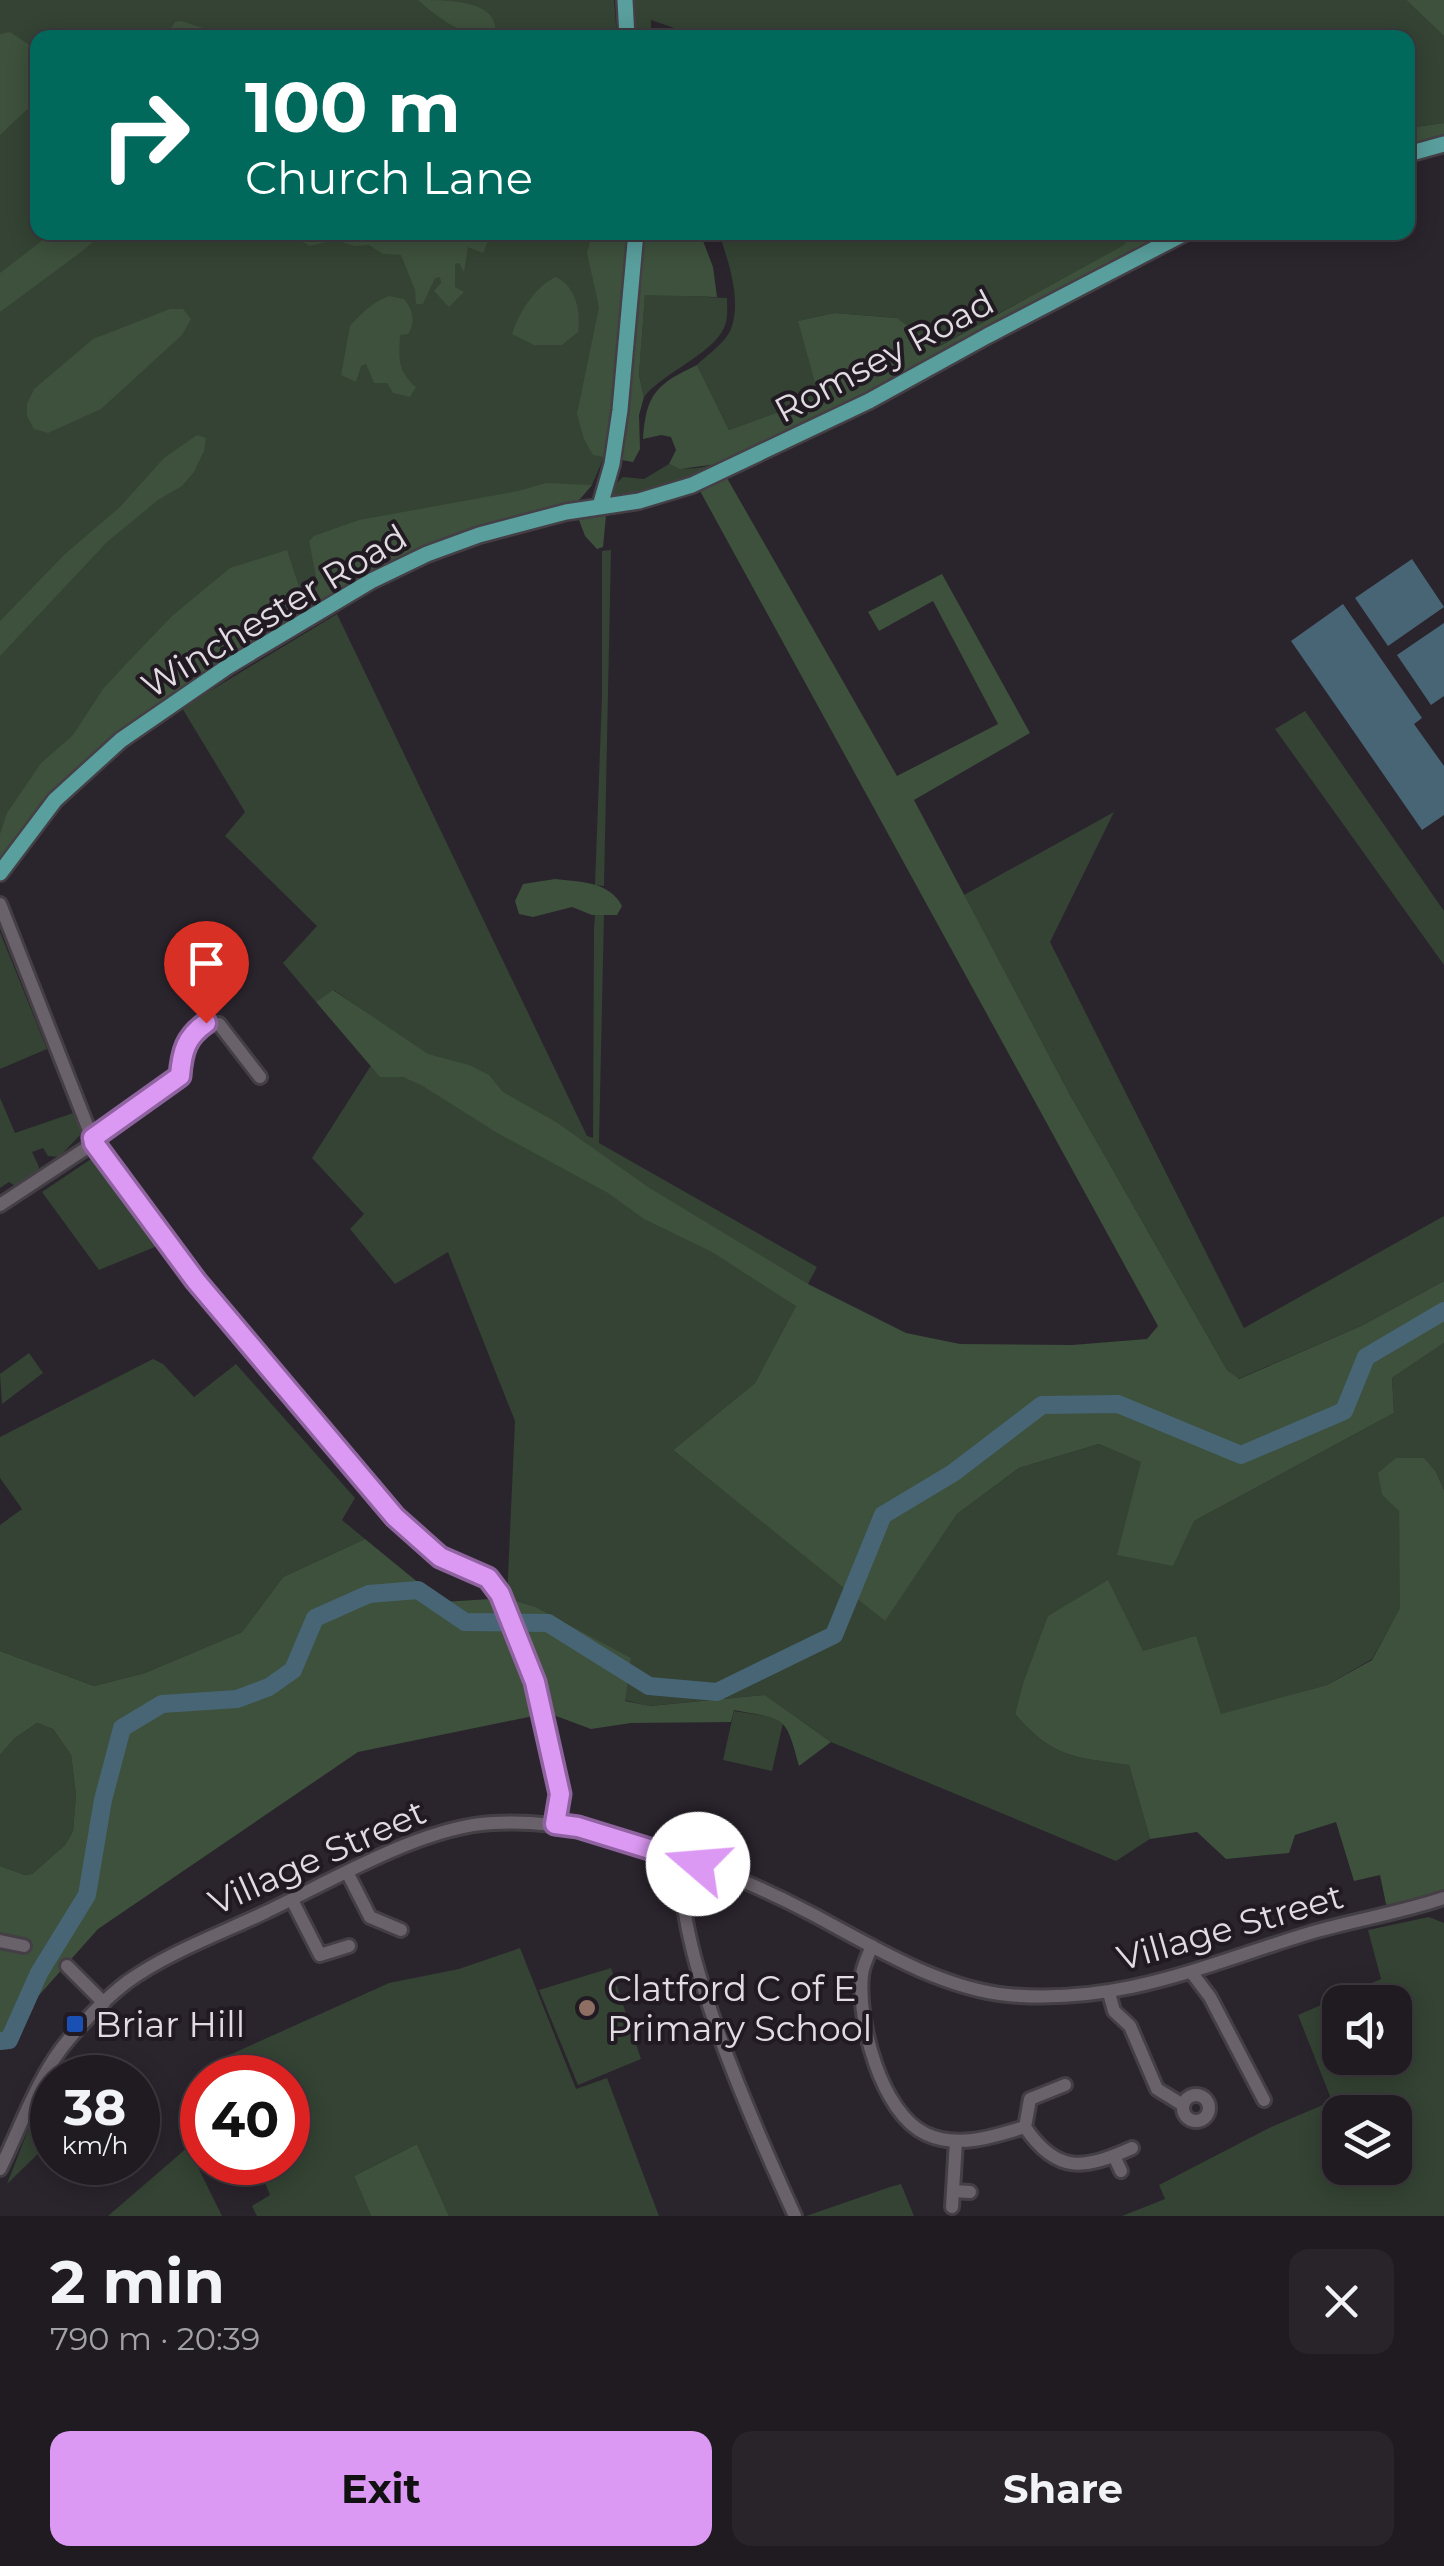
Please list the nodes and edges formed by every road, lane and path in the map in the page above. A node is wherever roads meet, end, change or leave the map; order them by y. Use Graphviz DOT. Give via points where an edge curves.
graph roads {
  1 [pos="625,0"];
  2 [pos="627,30"];
  3 [pos="1444,144"];
  4 [pos="1415,152"];
  5 [pos="635,240"];
  6 [pos="1171,240"];
  7 [pos="600,506"];
  8 [pos="0,873"];
  9 [pos="0,904"];
  10 [pos="260,1077"];
  11 [pos="93,1141"];
  12 [pos="0,1205"];
  13 [pos="555,1824"];
  14 [pos="686,1859"];
  15 [pos="348,1874"];
  16 [pos="1444,1898"];
  17 [pos="292,1900"];
  18 [pos="402,1930"];
  19 [pos="0,1941"];
  20 [pos="24,1946"];
  21 [pos="349,1946"];
  22 [pos="872,1946"];
  23 [pos="67,1966"];
  24 [pos="1192,1973"];
  25 [pos="1109,1993"];
  26 [pos="104,2003"];
  27 [pos="1058,2092"];
  28 [pos="1264,2100"];
  29 [pos="1183,2105"];
  30 [pos="1025,2127"];
  31 [pos="956,2140"];
  32 [pos="1132,2148"];
  33 [pos="1114,2156"];
  34 [pos="0,2169"];
  35 [pos="1121,2171"];
  36 [pos="952,2191"];
  37 [pos="970,2192"];
  38 [pos="952,2207"];
  39 [pos="795,2216"];
  1 -- 2 [label="main road"];
  3 -- 4 [label="main road"];
  5 -- 7 [label="main road" via="620,410"];
  6 -- 7 [label="main road, Romsey Road" via="728,469 638,501"];
  7 -- 8 [label="main road, Winchester Road" via="454,543 308,618 175,701 102,756 54,800"];
  9 -- 11 [label="street"];
  10 -- 11 [label="street" via="218,1024 206,1023 190,1035 180,1076"];
  11 -- 12 [label="street" via="49,1163"];
  11 -- 13 [label="street" via="196,1281 395,1517 440,1557 488,1578 500,1594 535,1682 555,1764"];
  13 -- 14 [label="street, Village Street"];
  13 -- 15 [label="street, Village Street" via="492,1822 446,1830"];
  14 -- 22 [label="street, Village Street"];
  14 -- 39 [label="street" via="681,1881 690,1944 755,2129"];
  15 -- 17 [label="street, Village Street"];
  15 -- 18 [label="street" via="370,1916"];
  16 -- 24 [label="street, Village Street"];
  17 -- 21 [label="street" via="320,1955"];
  17 -- 26 [label="street, Village Street" via="149,1968"];
  19 -- 20 [label="street"];
  22 -- 25 [label="street, Village Street" via="991,1992"];
  22 -- 31 [label="street" via="861,1982 879,2078 913,2125"];
  23 -- 26 [label="street"];
  24 -- 25 [label="street, Village Street"];
  24 -- 28 [label="street"];
  25 -- 29 [label="street" via="1157,2089"];
  26 -- 34 [label="street, Village Street" via="64,2044"];
  27 -- 30 [label="street" via="1030,2099"];
  30 -- 31 [label="street"];
  30 -- 33 [label="street" via="1062,2162 1080,2165"];
  31 -- 36 [label="street"];
  32 -- 33 [label="street"];
  33 -- 35 [label="street"];
  36 -- 37 [label="street"];
  36 -- 38 [label="street"];
}
